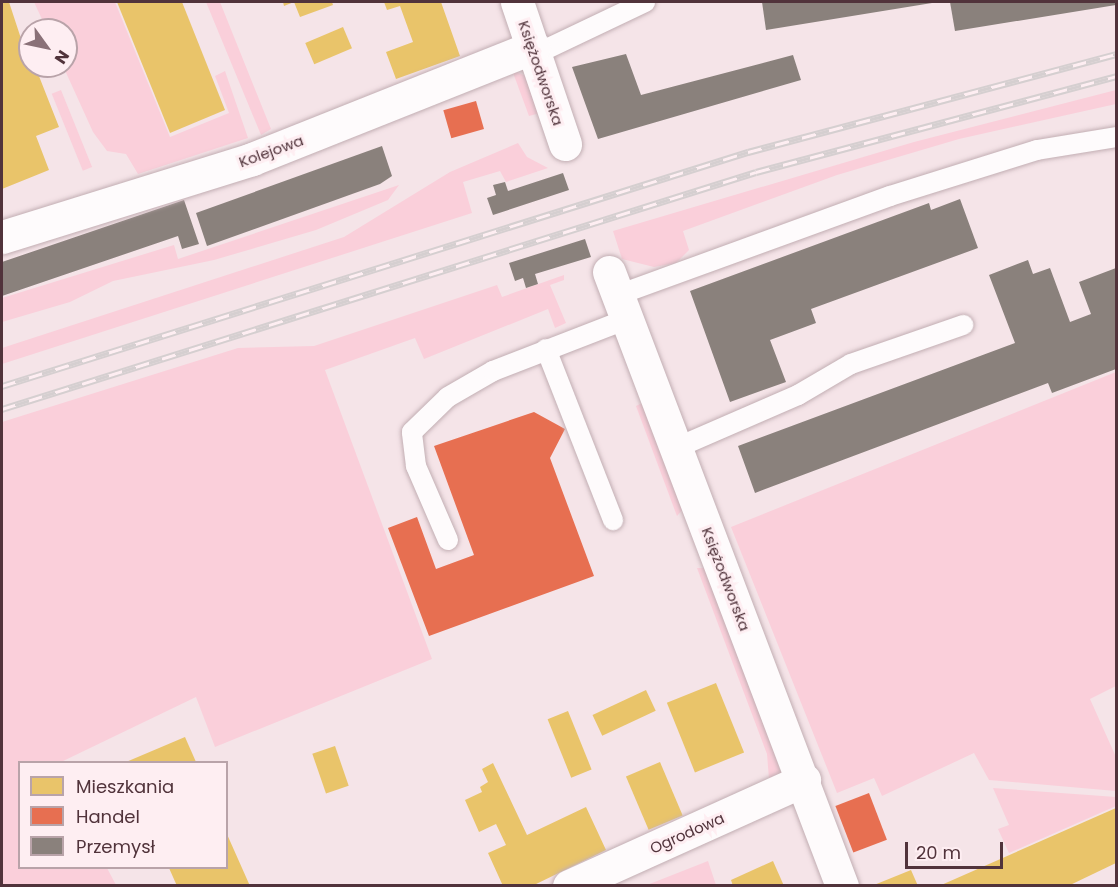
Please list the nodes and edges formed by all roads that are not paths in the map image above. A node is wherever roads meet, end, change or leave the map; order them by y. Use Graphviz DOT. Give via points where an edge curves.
graph roads {
  1 [pos="517,2"];
  2 [pos="645,2"];
  3 [pos="535,51"];
  4 [pos="1116,137"];
  5 [pos="566,144"];
  6 [pos="2,237"];
  7 [pos="618,295"];
  8 [pos="963,325"];
  9 [pos="546,349"];
  10 [pos="676,448"];
  11 [pos="613,520"];
  12 [pos="448,540"];
  13 [pos="804,780"];
  14 [pos="569,885"];
  15 [pos="842,885"];
  1 -- 3 [label="street, Księżodworska"];
  2 -- 3 [label="lane"];
  3 -- 5 [label="street, Księżodworska"];
  3 -- 6 [label="street, Kolejowa" via="252,159"];
  4 -- 7 [label="lane" via="1037,150 890,196"];
  7 -- 9 [label="lane"];
  7 -- 10 [label="street, Księżodworska"];
  8 -- 10 [label="lane" via="850,364 789,399"];
  9 -- 11 [label="lane"];
  9 -- 12 [label="lane" via="448,397 412,432 416,466"];
  10 -- 13 [label="street, Księżodworska"];
  13 -- 14 [label="street, Ogrodowa"];
  13 -- 15 [label="street, Księżodworska"];
}
